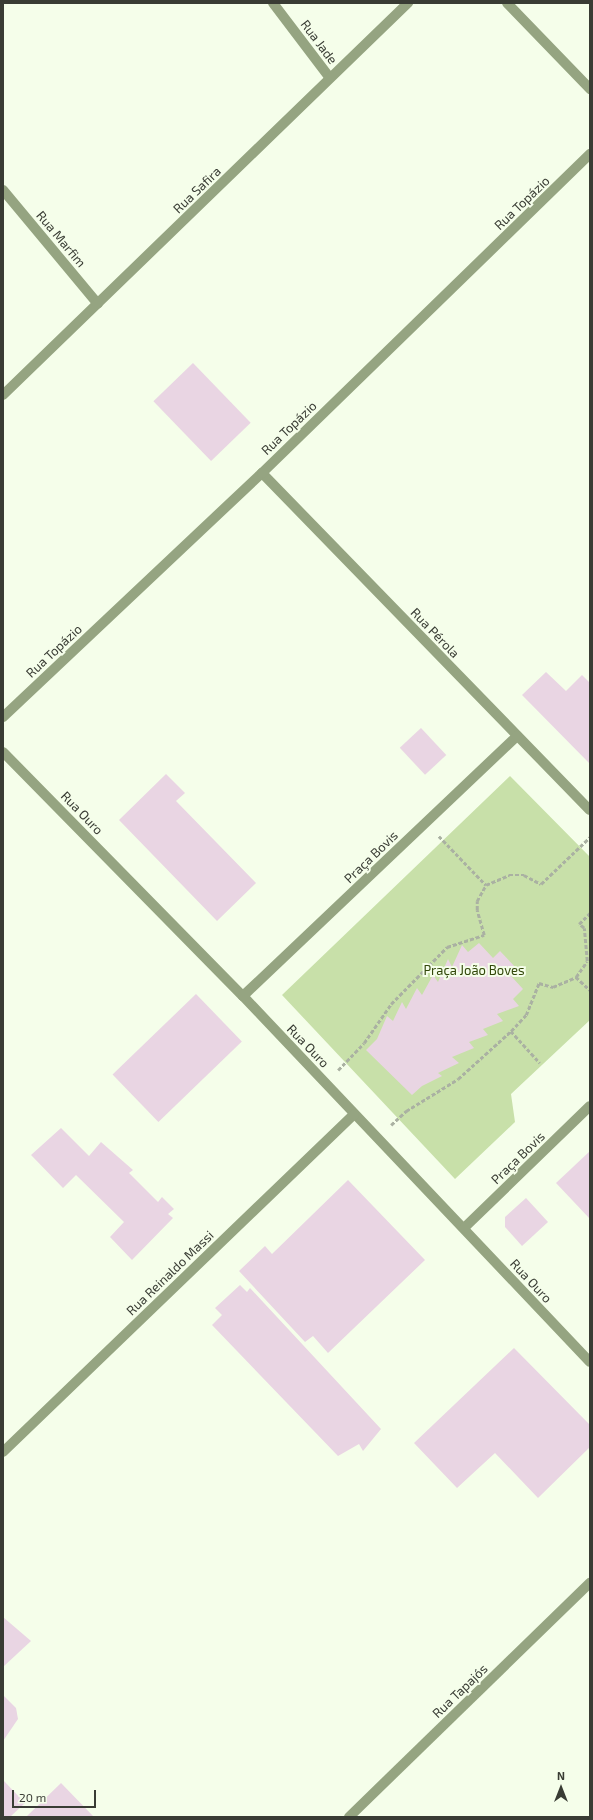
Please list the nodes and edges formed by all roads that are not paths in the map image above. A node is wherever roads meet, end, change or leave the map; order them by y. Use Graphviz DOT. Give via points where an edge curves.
graph roads {
  1 [pos="273,3"];
  2 [pos="408,3"];
  3 [pos="507,3"];
  4 [pos="330,78"];
  5 [pos="590,89"];
  6 [pos="590,154"];
  7 [pos="3,190"];
  8 [pos="98,304"];
  9 [pos="3,395"];
  10 [pos="262,473"];
  11 [pos="3,717"];
  12 [pos="517,736"];
  13 [pos="3,752"];
  14 [pos="590,810"];
  15 [pos="243,996"];
  16 [pos="590,1106"];
  17 [pos="354,1114"];
  18 [pos="464,1228"];
  19 [pos="590,1362"];
  20 [pos="3,1452"];
  21 [pos="590,1583"];
  22 [pos="349,1817"];
  1 -- 4 [label="street, Rua Jade"];
  2 -- 4 [label="street, Rua Safira"];
  3 -- 5 [label="street"];
  4 -- 8 [label="street, Rua Safira"];
  6 -- 10 [label="street, Rua Topázio"];
  7 -- 8 [label="street, Rua Marfim"];
  8 -- 9 [label="street, Rua Safira"];
  10 -- 11 [label="street, Rua Topázio"];
  10 -- 12 [label="street, Rua Pérola"];
  12 -- 14 [label="street, Rua Pérola"];
  12 -- 15 [label="street, Praça Bovis"];
  13 -- 15 [label="street, Rua Ouro"];
  15 -- 17 [label="street, Rua Ouro"];
  16 -- 18 [label="street, Praça Bovis"];
  17 -- 18 [label="street, Rua Ouro"];
  17 -- 20 [label="street, Rua Reinaldo Massi"];
  18 -- 19 [label="street, Rua Ouro"];
  21 -- 22 [label="street, Rua Tapajós"];
}
